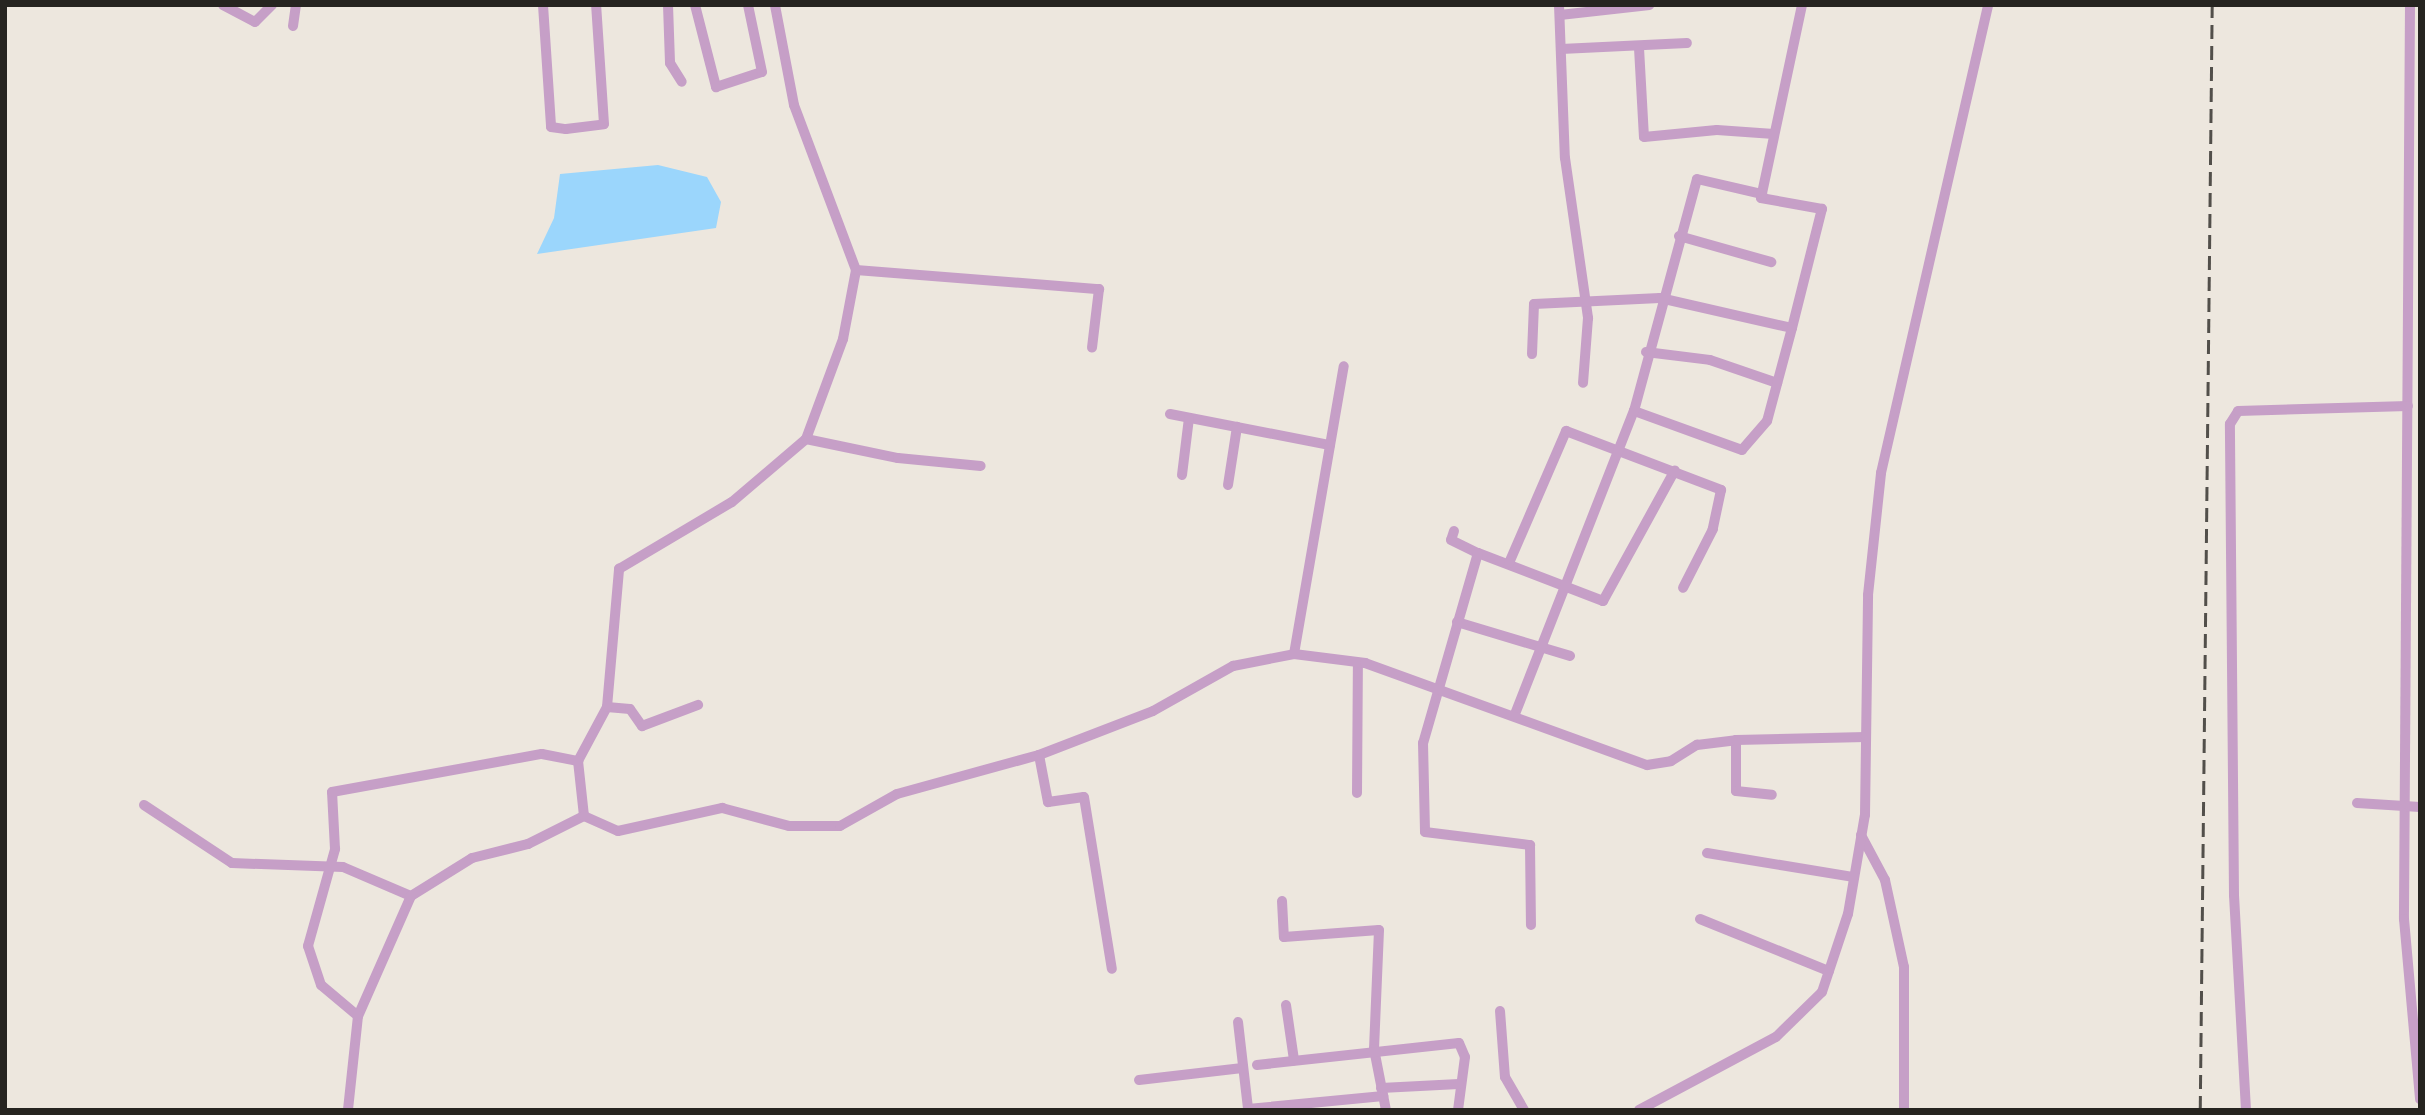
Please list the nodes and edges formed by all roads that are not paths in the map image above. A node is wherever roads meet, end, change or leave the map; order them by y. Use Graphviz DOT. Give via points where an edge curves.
graph roads {
  1 [pos="223,5"];
  2 [pos="272,5"];
  3 [pos="296,5"];
  4 [pos="543,5"];
  5 [pos="596,5"];
  6 [pos="668,5"];
  7 [pos="695,5"];
  8 [pos="748,5"];
  9 [pos="775,5"];
  10 [pos="1648,5"];
  11 [pos="1802,5"];
  12 [pos="1988,5"];
  13 [pos="2410,5"];
  14 [pos="1560,10"];
  15 [pos="293,26"];
  16 [pos="1687,43"];
  17 [pos="1561,48"];
  18 [pos="1639,48"];
  19 [pos="682,82"];
  20 [pos="1774,134"];
  21 [pos="1762,194"];
  22 [pos="2414,232"];
  23 [pos="1679,236"];
  24 [pos="1771,262"];
  25 [pos="856,270"];
  26 [pos="1660,298"];
  27 [pos="1584,301"];
  28 [pos="1793,328"];
  29 [pos="1092,348"];
  30 [pos="1646,352"];
  31 [pos="1532,354"];
  32 [pos="1344,366"];
  33 [pos="1583,383"];
  34 [pos="1777,383"];
  35 [pos="2408,406"];
  36 [pos="1634,411"];
  37 [pos="1170,414"];
  38 [pos="1189,418"];
  39 [pos="1237,427"];
  40 [pos="806,439"];
  41 [pos="1330,444"];
  42 [pos="1616,449"];
  43 [pos="981,466"];
  44 [pos="1675,470"];
  45 [pos="1182,475"];
  46 [pos="1228,485"];
  47 [pos="1454,531"];
  48 [pos="1478,553"];
  49 [pos="1509,563"];
  50 [pos="1567,586"];
  51 [pos="1683,588"];
  52 [pos="1457,622"];
  53 [pos="1544,646"];
  54 [pos="1294,654"];
  55 [pos="1570,656"];
  56 [pos="1358,664"];
  57 [pos="1437,694"];
  58 [pos="698,705"];
  59 [pos="607,707"];
  60 [pos="1515,715"];
  61 [pos="1866,737"];
  62 [pos="1736,740"];
  63 [pos="1039,755"];
  64 [pos="578,761"];
  65 [pos="1357,793"];
  66 [pos="1772,795"];
  67 [pos="2357,803"];
  68 [pos="144,804"];
  69 [pos="2405,806"];
  70 [pos="2420,807"];
  71 [pos="584,816"];
  72 [pos="1861,835"];
  73 [pos="1707,853"];
  74 [pos="330,868"];
  75 [pos="1854,877"];
  76 [pos="411,897"];
  77 [pos="1282,901"];
  78 [pos="1700,919"];
  79 [pos="1531,925"];
  80 [pos="1112,969"];
  81 [pos="1829,971"];
  82 [pos="1286,1005"];
  83 [pos="1500,1011"];
  84 [pos="358,1016"];
  85 [pos="1238,1022"];
  86 [pos="1374,1049"];
  87 [pos="1294,1059"];
  88 [pos="1257,1065"];
  89 [pos="1242,1068"];
  90 [pos="1139,1080"];
  91 [pos="1460,1084"];
  92 [pos="1382,1092"];
  93 [pos="2420,1099"];
  94 [pos="348,1110"];
  95 [pos="1386,1110"];
  96 [pos="1458,1110"];
  97 [pos="1524,1110"];
  98 [pos="1639,1110"];
  99 [pos="1904,1110"];
  100 [pos="2246,1110"];
  1 -- 2 [label="street" via="255,22"];
  3 -- 15 [label="street"];
  4 -- 5 [label="street" via="551,127 566,129 604,124"];
  6 -- 19 [label="street" via="670,63"];
  7 -- 8 [label="street" via="716,87 762,72"];
  9 -- 25 [label="street" via="794,105"];
  10 -- 14 [label="street"];
  11 -- 20 [label="street" via="1804,22"];
  12 -- 61 [label="street" via="1881,473 1868,595"];
  13 -- 22 [label="street"];
  14 -- 17 [label="street"];
  16 -- 18 [label="street"];
  17 -- 18 [label="street"];
  17 -- 27 [label="street" via="1565,158"];
  18 -- 20 [label="street" via="1644,137 1717,130"];
  20 -- 21 [label="street"];
  21 -- 23 [label="street" via="1697,179"];
  21 -- 28 [label="street" via="1822,209"];
  22 -- 35 [label="street"];
  23 -- 24 [label="street"];
  23 -- 26 [label="street"];
  25 -- 29 [label="street" via="1099,289"];
  25 -- 40 [label="street" via="843,340"];
  26 -- 27 [label="street"];
  26 -- 28 [label="street"];
  26 -- 30 [label="street"];
  27 -- 31 [label="street" via="1534,304"];
  27 -- 33 [label="street"];
  28 -- 34 [label="street"];
  30 -- 34 [label="street" via="1710,360"];
  30 -- 36 [label="street"];
  32 -- 41 [label="street"];
  34 -- 36 [label="street" via="1767,421 1742,450"];
  35 -- 69 [label="street"];
  35 -- 100 [label="street" via="2238,411 2230,424 2234,895"];
  36 -- 42 [label="street"];
  37 -- 38 [label="street"];
  38 -- 39 [label="street"];
  38 -- 45 [label="street"];
  39 -- 41 [label="street"];
  39 -- 46 [label="street"];
  40 -- 43 [label="street" via="898,458"];
  40 -- 59 [label="street" via="732,502 619,569"];
  41 -- 54 [label="street"];
  42 -- 44 [label="street"];
  42 -- 49 [label="street" via="1566,432"];
  42 -- 50 [label="street"];
  44 -- 50 [label="street" via="1602,601"];
  44 -- 51 [label="street" via="1721,490 1713,529"];
  47 -- 48 [label="street" via="1451,540"];
  48 -- 49 [label="street"];
  48 -- 52 [label="street"];
  49 -- 50 [label="street"];
  50 -- 53 [label="street"];
  52 -- 53 [label="street"];
  52 -- 57 [label="street"];
  53 -- 55 [label="street"];
  53 -- 60 [label="street"];
  54 -- 56 [label="street"];
  54 -- 63 [label="street" via="1233,666 1153,711"];
  56 -- 57 [label="street"];
  56 -- 65 [label="street"];
  57 -- 60 [label="street"];
  57 -- 79 [label="street" via="1423,743 1425,832 1530,845"];
  58 -- 59 [label="street" via="642,726 630,709"];
  59 -- 64 [label="street"];
  60 -- 62 [label="street" via="1647,765 1671,761 1697,746"];
  61 -- 62 [label="street"];
  61 -- 72 [label="street"];
  62 -- 66 [label="street" via="1736,791"];
  63 -- 71 [label="street" via="897,794 840,826 789,826 722,808 618,831"];
  63 -- 80 [label="street" via="1048,802 1084,797"];
  64 -- 71 [label="street"];
  64 -- 74 [label="street" via="542,754 332,792"];
  67 -- 69 [label="street"];
  68 -- 74 [label="street" via="232,863"];
  69 -- 70 [label="street"];
  69 -- 93 [label="street" via="2403,919"];
  71 -- 76 [label="street" via="528,844 472,858"];
  72 -- 75 [label="street"];
  72 -- 99 [label="street" via="1885,880 1904,967"];
  73 -- 75 [label="street"];
  74 -- 76 [label="street"];
  74 -- 84 [label="street" via="308,946 321,985"];
  75 -- 81 [label="street"];
  76 -- 84 [label="street"];
  77 -- 86 [label="street" via="1284,937 1379,930"];
  78 -- 81 [label="street"];
  81 -- 98 [label="street" via="1822,992 1776,1037"];
  82 -- 87 [label="street"];
  83 -- 97 [label="street" via="1505,1077"];
  84 -- 94 [label="street"];
  85 -- 89 [label="street"];
  86 -- 87 [label="street"];
  86 -- 91 [label="street" via="1459,1043 1465,1057"];
  86 -- 92 [label="street"];
  87 -- 88 [label="street"];
  89 -- 90 [label="street"];
  89 -- 92 [label="street" via="1248,1109"];
  91 -- 92 [label="street"];
  91 -- 96 [label="street"];
  92 -- 95 [label="street"];
}
